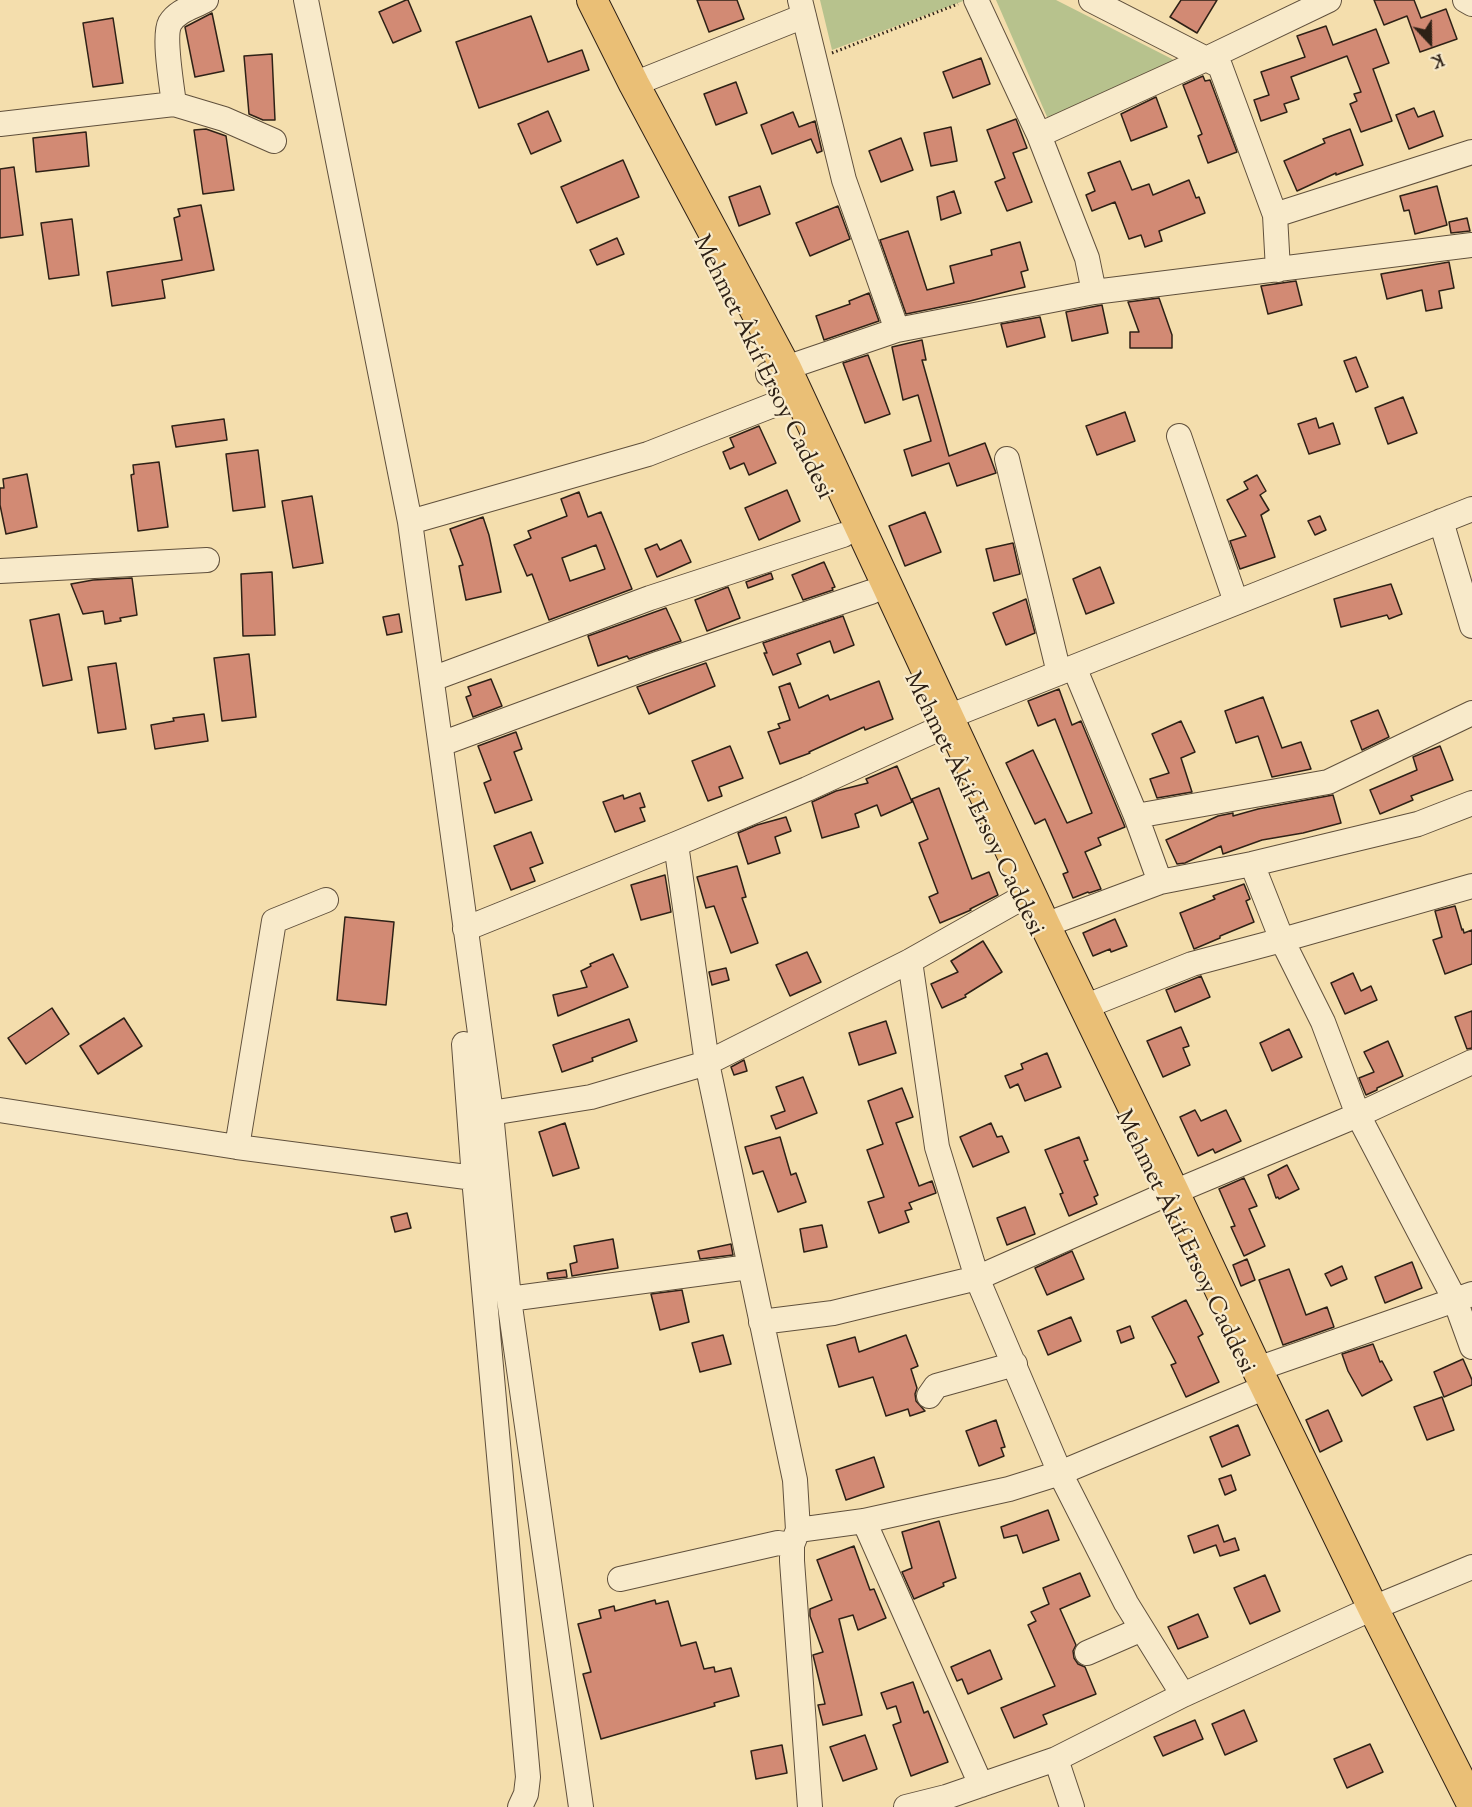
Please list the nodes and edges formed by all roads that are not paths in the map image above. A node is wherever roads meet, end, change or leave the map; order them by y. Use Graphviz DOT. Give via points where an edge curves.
graph roads {
  1 [pos="206,0"];
  2 [pos="306,0"];
  3 [pos="577,0"];
  4 [pos="592,0"];
  5 [pos="976,0"];
  6 [pos="1091,0"];
  7 [pos="1329,0"];
  8 [pos="1465,0"];
  9 [pos="1472,4"];
  10 [pos="802,8"];
  11 [pos="1206,59"];
  12 [pos="634,84"];
  13 [pos="174,104"];
  14 [pos="0,124"];
  15 [pos="1039,135"];
  16 [pos="274,141"];
  17 [pos="1472,152"];
  18 [pos="1275,215"];
  19 [pos="1472,245"];
  20 [pos="1278,270"];
  21 [pos="1094,292"];
  22 [pos="897,330"];
  23 [pos="777,371"];
  24 [pos="781,402"];
  25 [pos="1179,436"];
  26 [pos="1007,459"];
  27 [pos="1472,509"];
  28 [pos="1441,521"];
  29 [pos="410,522"];
  30 [pos="843,535"];
  31 [pos="207,560"];
  32 [pos="0,571"];
  33 [pos="871,592"];
  34 [pos="1236,602"];
  35 [pos="1472,626"];
  36 [pos="1066,670"];
  37 [pos="432,679"];
  38 [pos="1472,713"];
  39 [pos="942,723"];
  40 [pos="441,744"];
  41 [pos="1472,803"];
  42 [pos="1136,816"];
  43 [pos="676,844"];
  44 [pos="1252,864"];
  45 [pos="1160,882"];
  46 [pos="1472,886"];
  47 [pos="326,900"];
  48 [pos="1018,900"];
  49 [pos="1045,925"];
  50 [pos="465,929"];
  51 [pos="1282,940"];
  52 [pos="910,961"];
  53 [pos="1084,1006"];
  54 [pos="464,1044"];
  55 [pos="1472,1062"];
  56 [pos="707,1063"];
  57 [pos="0,1110"];
  58 [pos="490,1113"];
  59 [pos="1358,1115"];
  60 [pos="237,1147"];
  61 [pos="474,1178"];
  62 [pos="1167,1194"];
  63 [pos="749,1267"];
  64 [pos="977,1278"];
  65 [pos="1464,1297"];
  66 [pos="509,1299"];
  67 [pos="761,1322"];
  68 [pos="1472,1347"];
  69 [pos="1015,1364"];
  70 [pos="1256,1381"];
  71 [pos="929,1396"];
  72 [pos="1060,1473"];
  73 [pos="864,1521"];
  74 [pos="795,1537"];
  75 [pos="1472,1566"];
  76 [pos="620,1579"];
  77 [pos="1373,1608"];
  78 [pos="1142,1629"];
  79 [pos="1087,1653"];
  80 [pos="1183,1695"];
  81 [pos="1056,1759"];
  82 [pos="981,1785"];
  83 [pos="1472,1804"];
  84 [pos="520,1807"];
  85 [pos="581,1807"];
  86 [pos="810,1807"];
  87 [pos="906,1807"];
  88 [pos="1072,1807"];
  1 -- 13 [label="street" via="183,10 170,23 167,36"];
  2 -- 29 [label="street"];
  3 -- 23 [label="main road, Mehmet Âkif Ersoy Caddesi"];
  4 -- 12 [label="main road, Mehmet Âkif Ersoy Caddesi"];
  5 -- 15 [label="street"];
  6 -- 11 [label="street"];
  7 -- 11 [label="street"];
  8 -- 9 [label="street"];
  10 -- 12 [label="street"];
  10 -- 22 [label="street" via="844,180"];
  11 -- 15 [label="street"];
  11 -- 18 [label="street" via="1220,66"];
  12 -- 23 [label="main road, Mehmet Âkif Ersoy Caddesi"];
  13 -- 14 [label="street"];
  13 -- 16 [label="street" via="224,118"];
  15 -- 21 [label="street" via="1087,258"];
  17 -- 18 [label="street"];
  18 -- 20 [label="street"];
  19 -- 20 [label="street"];
  20 -- 21 [label="street"];
  21 -- 22 [label="street"];
  22 -- 23 [label="street"];
  23 -- 24 [label="main road, Mehmet Âkif Ersoy Caddesi"];
  23 -- 39 [label="main road, Mehmet Âkif Ersoy Caddesi"];
  24 -- 29 [label="street" via="648,454"];
  24 -- 30 [label="main road, Mehmet Âkif Ersoy Caddesi"];
  25 -- 34 [label="street"];
  26 -- 36 [label="street"];
  27 -- 28 [label="street"];
  28 -- 34 [label="street"];
  28 -- 35 [label="street"];
  29 -- 37 [label="street"];
  30 -- 33 [label="main road, Mehmet Âkif Ersoy Caddesi"];
  30 -- 37 [label="street" via="650,598"];
  31 -- 32 [label="street"];
  33 -- 39 [label="main road, Mehmet Âkif Ersoy Caddesi"];
  33 -- 40 [label="street" via="660,663"];
  34 -- 36 [label="street"];
  36 -- 39 [label="street"];
  36 -- 42 [label="street"];
  37 -- 40 [label="street"];
  38 -- 42 [label="street" via="1328,782"];
  39 -- 43 [label="street" via="807,789"];
  39 -- 48 [label="main road, Mehmet Âkif Ersoy Caddesi"];
  39 -- 49 [label="main road, Mehmet Âkif Ersoy Caddesi"];
  40 -- 50 [label="street"];
  41 -- 44 [label="street" via="1418,824"];
  42 -- 45 [label="street"];
  43 -- 50 [label="street"];
  43 -- 56 [label="street"];
  44 -- 45 [label="street"];
  44 -- 51 [label="street"];
  45 -- 49 [label="street"];
  46 -- 51 [label="street"];
  47 -- 60 [label="street" via="274,921"];
  48 -- 52 [label="street"];
  48 -- 62 [label="main road, Mehmet Âkif Ersoy Caddesi"];
  49 -- 53 [label="main road, Mehmet Âkif Ersoy Caddesi"];
  50 -- 58 [label="street"];
  51 -- 53 [label="street" via="1192,964"];
  51 -- 59 [label="street" via="1323,1022"];
  52 -- 56 [label="street"];
  52 -- 64 [label="street" via="938,1147"];
  53 -- 62 [label="main road, Mehmet Âkif Ersoy Caddesi"];
  54 -- 61 [label="street"];
  55 -- 59 [label="street"];
  56 -- 58 [label="street" via="591,1097"];
  56 -- 63 [label="street"];
  57 -- 60 [label="street"];
  58 -- 66 [label="street"];
  59 -- 62 [label="street"];
  59 -- 65 [label="street"];
  60 -- 61 [label="street"];
  61 -- 84 [label="street" via="528,1777"];
  62 -- 64 [label="street"];
  62 -- 70 [label="main road, Mehmet Âkif Ersoy Caddesi"];
  63 -- 66 [label="street"];
  63 -- 67 [label="street"];
  64 -- 67 [label="street" via="833,1313"];
  64 -- 69 [label="street"];
  65 -- 68 [label="street"];
  65 -- 70 [label="street"];
  66 -- 85 [label="street"];
  67 -- 74 [label="street" via="795,1480"];
  69 -- 71 [label="street" via="936,1386"];
  69 -- 72 [label="street"];
  70 -- 72 [label="street"];
  70 -- 77 [label="main road, Mehmet Âkif Ersoy Caddesi"];
  72 -- 73 [label="street" via="1009,1489"];
  72 -- 78 [label="street"];
  73 -- 74 [label="street"];
  73 -- 82 [label="street"];
  74 -- 76 [label="street"];
  74 -- 86 [label="street"];
  75 -- 77 [label="street"];
  77 -- 80 [label="street"];
  77 -- 83 [label="main road, Mehmet Âkif Ersoy Caddesi"];
  78 -- 79 [label="street"];
  78 -- 80 [label="street"];
  80 -- 81 [label="street"];
  81 -- 82 [label="street"];
  81 -- 88 [label="street"];
  82 -- 87 [label="street"];
}
